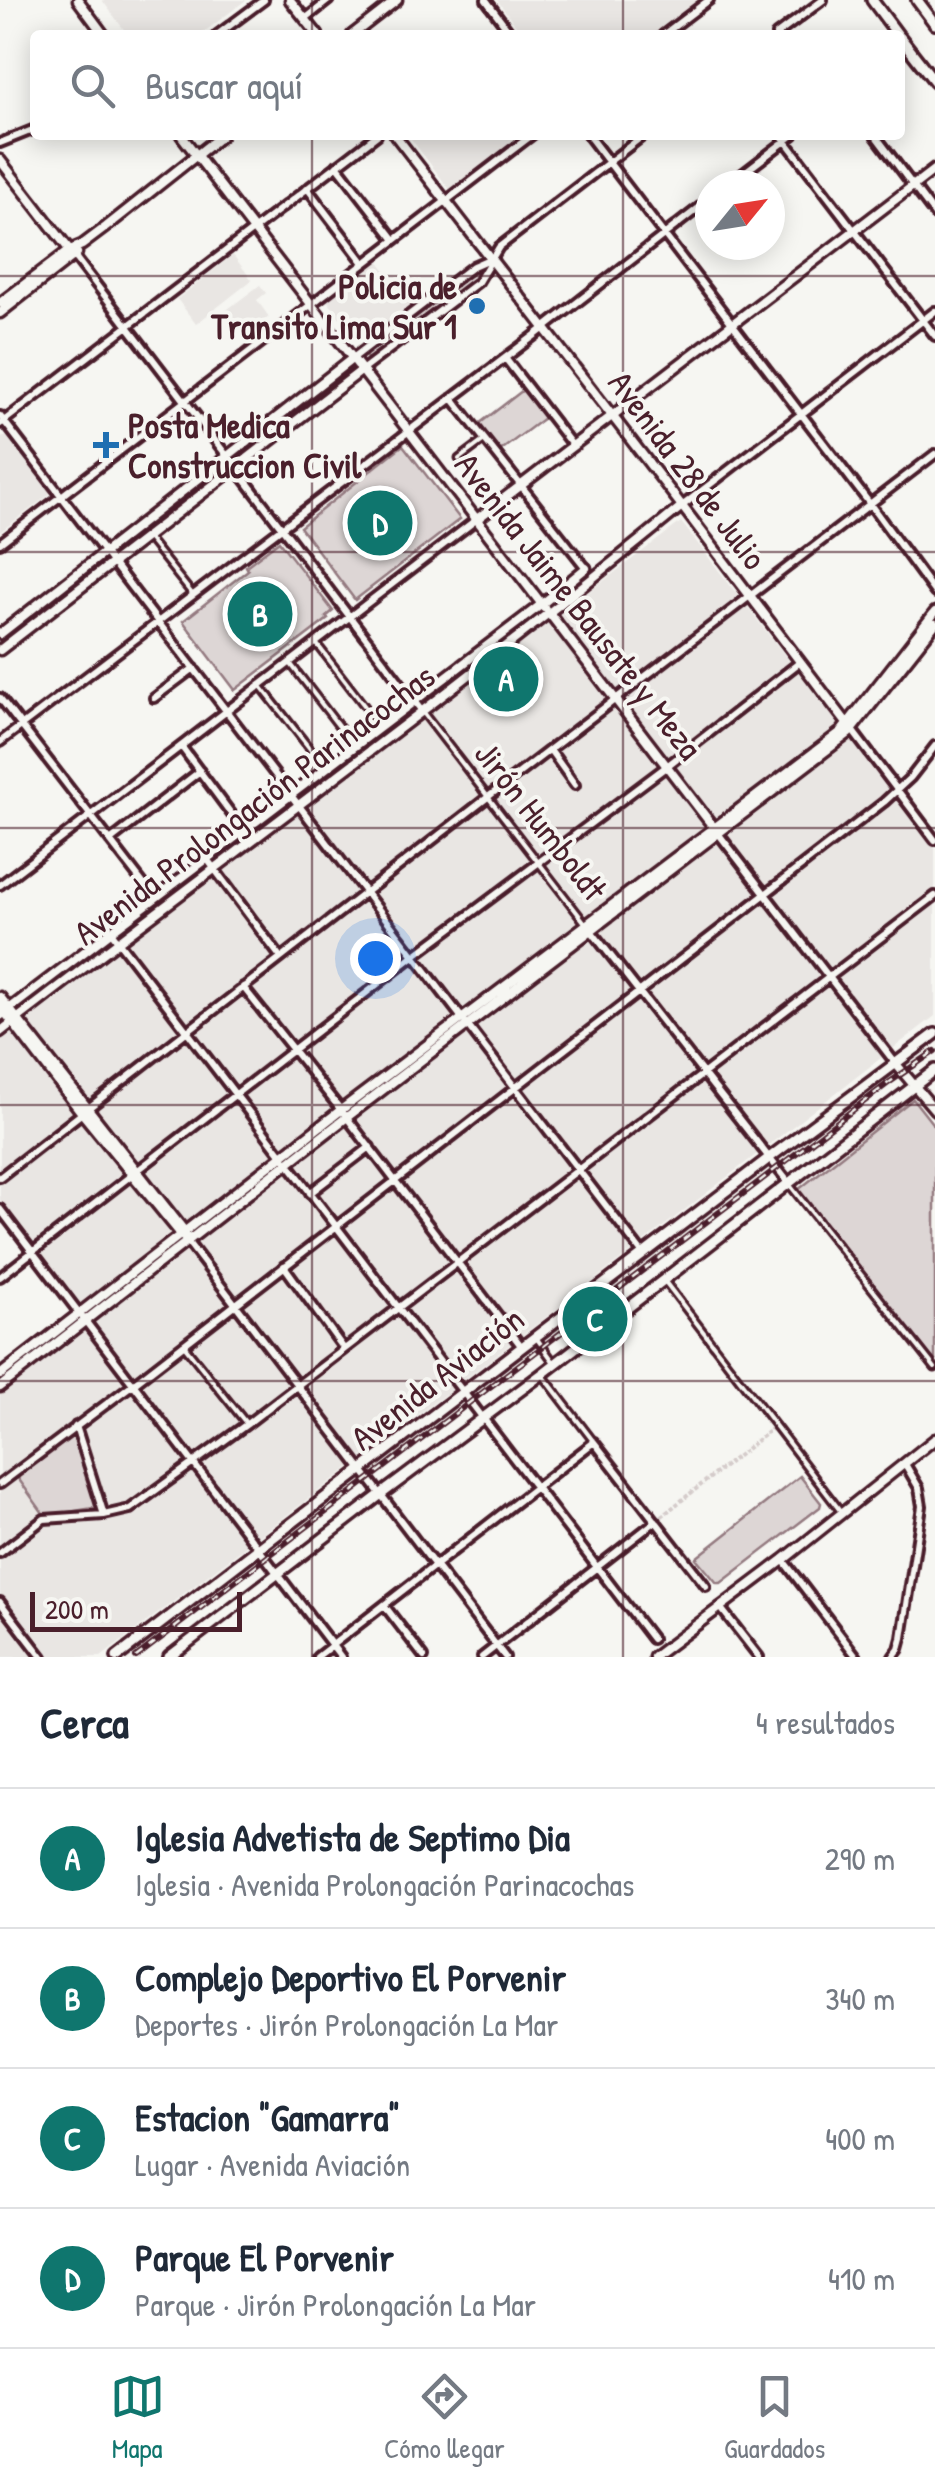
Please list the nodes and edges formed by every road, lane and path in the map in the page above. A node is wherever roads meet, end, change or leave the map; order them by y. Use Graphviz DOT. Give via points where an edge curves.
graph roads {
  1 [pos="78,0"];
  2 [pos="264,0"];
  3 [pos="290,0"];
  4 [pos="329,0"];
  5 [pos="397,0"];
  6 [pos="486,0"];
  7 [pos="709,0"];
  8 [pos="823,0"];
  9 [pos="872,0"];
  10 [pos="917,0"];
  11 [pos="305,19"];
  12 [pos="935,24"];
  13 [pos="100,30"];
  14 [pos="225,30"];
  15 [pos="314,30"];
  16 [pos="358,30"];
  17 [pos="508,30"];
  18 [pos="670,30"];
  19 [pos="783,30"];
  20 [pos="894,30"];
  21 [pos="905,52"];
  22 [pos="935,82"];
  23 [pos="30,130"];
  24 [pos="185,140"];
  25 [pos="216,140"];
  26 [pos="370,140"];
  27 [pos="399,140"];
  28 [pos="526,140"];
  29 [pos="592,140"];
  30 [pos="637,140"];
  31 [pos="782,140"];
  32 [pos="788,140"];
  33 [pos="879,140"];
  34 [pos="0,143"];
  35 [pos="196,155"];
  36 [pos="0,160"];
  37 [pos="608,162"];
  38 [pos="338,165"];
  39 [pos="935,169"];
  40 [pos="746,170"];
  41 [pos="912,185"];
  42 [pos="307,188"];
  43 [pos="446,202"];
  44 [pos="695,211"];
  45 [pos="935,215"];
  46 [pos="254,229"];
  47 [pos="854,229"];
  48 [pos="664,235"];
  49 [pos="395,240"];
  50 [pos="72,254"];
  51 [pos="490,258"];
  52 [pos="364,263"];
  53 [pos="0,303"];
  54 [pos="310,303"];
  55 [pos="935,310"];
  56 [pos="0,313"];
  57 [pos="922,320"];
  58 [pos="731,324"];
  59 [pos="127,327"];
  60 [pos="544,328"];
  61 [pos="935,336"];
  62 [pos="353,358"];
  63 [pos="505,358"];
  64 [pos="362,370"];
  65 [pos="452,398"];
  66 [pos="184,402"];
  67 [pos="800,414"];
  68 [pos="612,415"];
  69 [pos="1,420"];
  70 [pos="409,431"];
  71 [pos="485,440"];
  72 [pos="572,446"];
  73 [pos="935,454"];
  74 [pos="226,457"];
  75 [pos="459,459"];
  76 [pos="234,468"];
  77 [pos="521,485"];
  78 [pos="62,496"];
  79 [pos="870,504"];
  80 [pos="682,506"];
  81 [pos="476,519"];
  82 [pos="280,528"];
  83 [pos="146,536"];
  84 [pos="0,543"];
  85 [pos="104,551"];
  86 [pos="112,562"];
  87 [pos="586,568"];
  88 [pos="935,593"];
  89 [pos="192,595"];
  90 [pos="750,597"];
  91 [pos="542,604"];
  92 [pos="935,612"];
  93 [pos="550,614"];
  94 [pos="349,617"];
  95 [pos="158,621"];
  96 [pos="935,624"];
  97 [pos="0,634"];
  98 [pos="316,642"];
  99 [pos="0,650"];
  100 [pos="800,662"];
  101 [pos="290,663"];
  102 [pos="194,668"];
  103 [pos="260,686"];
  104 [pos="0,698"];
  105 [pos="154,698"];
  106 [pos="615,699"];
  107 [pos="414,701"];
  108 [pos="421,710"];
  109 [pos="227,711"];
  110 [pos="21,726"];
  111 [pos="381,727"];
  112 [pos="850,727"];
  113 [pos="0,742"];
  114 [pos="181,746"];
  115 [pos="355,746"];
  116 [pos="935,746"];
  117 [pos="550,750"];
  118 [pos="667,766"];
  119 [pos="326,768"];
  120 [pos="200,772"];
  121 [pos="575,784"];
  122 [pos="898,791"];
  123 [pos="291,795"];
  124 [pos="488,797"];
  125 [pos="298,804"];
  126 [pos="90,816"];
  127 [pos="716,830"];
  128 [pos="244,831"];
  129 [pos="935,840"];
  130 [pos="110,841"];
  131 [pos="207,859"];
  132 [pos="538,862"];
  133 [pos="214,869"];
  134 [pos="0,885"];
  135 [pos="366,892"];
  136 [pos="765,894"];
  137 [pos="935,896"];
  138 [pos="154,899"];
  139 [pos="589,928"];
  140 [pos="111,932"];
  141 [pos="118,942"];
  142 [pos="414,956"];
  143 [pos="281,958"];
  144 [pos="828,977"];
  145 [pos="243,987"];
  146 [pos="639,992"];
  147 [pos="0,996"];
  148 [pos="4,1011"];
  149 [pos="15,1021"];
  150 [pos="465,1022"];
  151 [pos="187,1031"];
  152 [pos="0,1032"];
  153 [pos="935,1034"];
  154 [pos="293,1050"];
  155 [pos="896,1064"];
  156 [pos="935,1070"];
  157 [pos="703,1074"];
  158 [pos="916,1085"];
  159 [pos="515,1087"];
  160 [pos="235,1095"];
  161 [pos="935,1110"];
  162 [pos="84,1111"];
  163 [pos="344,1113"];
  164 [pos="370,1148"];
  165 [pos="769,1158"];
  166 [pos="285,1160"];
  167 [pos="578,1169"];
  168 [pos="134,1173"];
  169 [pos="0,1177"];
  170 [pos="394,1180"];
  171 [pos="788,1184"];
  172 [pos="310,1193"];
  173 [pos="0,1208"];
  174 [pos="336,1226"];
  175 [pos="184,1236"];
  176 [pos="33,1252"];
  177 [pos="644,1254"];
  178 [pos="457,1262"];
  179 [pos="284,1266"];
  180 [pos="0,1277"];
  181 [pos="664,1279"];
  182 [pos="235,1304"];
  183 [pos="398,1308"];
  184 [pos="83,1317"];
  185 [pos="535,1336"];
  186 [pos="183,1344"];
  187 [pos="522,1346"];
  188 [pos="344,1349"];
  189 [pos="31,1357"];
  190 [pos="556,1364"];
  191 [pos="935,1368"];
  192 [pos="542,1374"];
  193 [pos="0,1375"];
  194 [pos="133,1384"];
  195 [pos="297,1385"];
  196 [pos="0,1387"];
  197 [pos="462,1392"];
  198 [pos="482,1418"];
  199 [pos="247,1424"];
  200 [pos="76,1426"];
  201 [pos="935,1439"];
  202 [pos="594,1442"];
  203 [pos="194,1464"];
  204 [pos="905,1464"];
  205 [pos="362,1470"];
  206 [pos="0,1484"];
  207 [pos="535,1487"];
  208 [pos="381,1494"];
  209 [pos="842,1513"];
  210 [pos="104,1516"];
  211 [pos="656,1520"];
  212 [pos="257,1549"];
  213 [pos="0,1553"];
  214 [pos="782,1560"];
  215 [pos="435,1566"];
  216 [pos="597,1568"];
  217 [pos="278,1574"];
  218 [pos="706,1586"];
  219 [pos="0,1602"];
  220 [pos="384,1605"];
  221 [pos="720,1607"];
  222 [pos="652,1640"];
  223 [pos="332,1645"];
  224 [pos="496,1646"];
  225 [pos="174,1655"];
  226 [pos="660,1655"];
  227 [pos="42,1657"];
  228 [pos="117,1657"];
  229 [pos="317,1657"];
  230 [pos="341,1657"];
  231 [pos="424,1657"];
  232 [pos="482,1657"];
  233 [pos="505,1657"];
  234 [pos="758,1657"];
  235 [pos="857,1657"];
  236 [pos="893,1657"];
  1 -- 13 [label="street"];
  2 -- 14 [label="street"];
  3 -- 11 [label="street"];
  4 -- 11 [label="street"];
  5 -- 16 [label="street"];
  6 -- 17 [label="street"];
  7 -- 18 [label="street"];
  8 -- 19 [label="street"];
  9 -- 20 [label="main road"];
  10 -- 12 [label="main road"];
  11 -- 15 [label="street"];
  21 -- 22 [label="main road"];
  23 -- 34 [label="street"];
  24 -- 35 [label="street, Avenida Jaime Bausate y Meza"];
  25 -- 35 [label="street"];
  26 -- 38 [label="street"];
  27 -- 43 [label="street, Avenida 28 de Julio"];
  28 -- 43 [label="street"];
  29 -- 37 [label="street"];
  30 -- 37 [label="street"];
  31 -- 40 [label="street"];
  32 -- 47 [label="street"];
  33 -- 41 [label="street"];
  35 -- 46 [label="street, Avenida Jaime Bausate y Meza"];
  35 -- 50 [label="street"];
  36 -- 50 [label="street, Jirón Humboldt"];
  37 -- 48 [label="street"];
  37 -- 51 [label="street"];
  38 -- 42 [label="street"];
  38 -- 49 [label="street"];
  39 -- 41 [label="street"];
  41 -- 45 [label="street"];
  41 -- 47 [label="street"];
  42 -- 46 [label="street"];
  42 -- 52 [label="street"];
  43 -- 49 [label="street"];
  43 -- 51 [label="street, Avenida 28 de Julio"];
  44 -- 48 [label="street"];
  46 -- 54 [label="street, Avenida Jaime Bausate y Meza"];
  46 -- 59 [label="street"];
  47 -- 57 [label="street"];
  47 -- 58 [label="street"];
  48 -- 58 [label="street"];
  48 -- 60 [label="street"];
  49 -- 52 [label="street"];
  50 -- 53 [label="street"];
  50 -- 56 [label="street"];
  50 -- 59 [label="street, Jirón Humboldt"];
  51 -- 60 [label="street, Avenida 28 de Julio"];
  51 -- 62 [label="street"];
  51 -- 64 [label="street" via="478,282"];
  52 -- 54 [label="street"];
  54 -- 62 [label="street, Avenida Jaime Bausate y Meza"];
  54 -- 66 [label="street"];
  55 -- 57 [label="street"];
  57 -- 61 [label="street"];
  57 -- 67 [label="street"];
  58 -- 67 [label="street"];
  58 -- 68 [label="street"];
  59 -- 66 [label="street, Jirón Humboldt"];
  59 -- 69 [label="street"];
  60 -- 63 [label="street"];
  60 -- 68 [label="street, Avenida 28 de Julio"];
  62 -- 64 [label="street, Avenida Jaime Bausate y Meza"];
  62 -- 74 [label="street"];
  63 -- 65 [label="street"];
  63 -- 72 [label="street"];
  64 -- 70 [label="street, Avenida Jaime Bausate y Meza"];
  64 -- 76 [label="street"];
  65 -- 70 [label="street"];
  65 -- 71 [label="street"];
  66 -- 74 [label="street, Jirón Humboldt"];
  66 -- 78 [label="street"];
  67 -- 79 [label="street"];
  67 -- 80 [label="street"];
  68 -- 72 [label="street"];
  68 -- 80 [label="street, Avenida 28 de Julio"];
  69 -- 78 [label="street"];
  70 -- 81 [label="street, Avenida Jaime Bausate y Meza"];
  70 -- 82 [label="street"];
  71 -- 75 [label="street"];
  71 -- 77 [label="street"];
  72 -- 77 [label="street"];
  73 -- 79 [label="street"];
  74 -- 76 [label="street, Jirón Humboldt"];
  74 -- 85 [label="street"];
  76 -- 82 [label="street, Jirón Humboldt"];
  76 -- 83 [label="street"];
  77 -- 81 [label="street"];
  77 -- 87 [label="street"];
  78 -- 84 [label="street"];
  78 -- 85 [label="street"];
  79 -- 88 [label="street"];
  79 -- 90 [label="street"];
  80 -- 90 [label="street, Avenida 28 de Julio"];
  80 -- 93 [label="street, Avenida Prolongación Parinacochas"];
  81 -- 91 [label="street, Avenida Jaime Bausate y Meza"];
  81 -- 94 [label="street"];
  82 -- 89 [label="street"];
  82 -- 94 [label="street, Jirón Humboldt"];
  83 -- 86 [label="street"];
  83 -- 89 [label="street"];
  85 -- 86 [label="street"];
  85 -- 97 [label="street"];
  86 -- 95 [label="street"];
  86 -- 99 [label="street"];
  87 -- 91 [label="street, Avenida Prolongación Parinacochas"];
  89 -- 95 [label="street"];
  90 -- 100 [label="street, Avenida 28 de Julio"];
  90 -- 106 [label="street"];
  91 -- 93 [label="street, Avenida Jaime Bausate y Meza"];
  91 -- 107 [label="street, Avenida Prolongación Parinacochas"];
  92 -- 112 [label="street"];
  93 -- 106 [label="street, Avenida Jaime Bausate y Meza"];
  93 -- 108 [label="street, Avenida Prolongación Parinacochas"];
  94 -- 98 [label="street"];
  94 -- 107 [label="street, Jirón Humboldt"];
  95 -- 102 [label="street"];
  95 -- 110 [label="street"];
  96 -- 112 [label="street"];
  98 -- 101 [label="street"];
  98 -- 111 [label="street"];
  100 -- 112 [label="street, Avenida 28 de Julio"];
  100 -- 118 [label="street"];
  101 -- 103 [label="street"];
  101 -- 115 [label="street"];
  102 -- 105 [label="street"];
  102 -- 109 [label="street"];
  103 -- 109 [label="street"];
  103 -- 119 [label="street"];
  104 -- 110 [label="street"];
  106 -- 117 [label="street"];
  106 -- 118 [label="street, Avenida Jaime Bausate y Meza"];
  107 -- 108 [label="street, Jirón Humboldt"];
  107 -- 111 [label="street, Avenida Prolongación Parinacochas"];
  108 -- 124 [label="street, Jirón Humboldt"];
  108 -- 125 [label="street, Avenida Prolongación Parinacochas"];
  109 -- 114 [label="street"];
  109 -- 123 [label="street"];
  110 -- 113 [label="street"];
  110 -- 126 [label="street"];
  111 -- 115 [label="street, Avenida Prolongación Parinacochas"];
  112 -- 122 [label="street, Avenida 28 de Julio"];
  112 -- 127 [label="street"];
  114 -- 120 [label="street"];
  114 -- 126 [label="street"];
  115 -- 119 [label="street, Avenida Prolongación Parinacochas"];
  116 -- 122 [label="street"];
  117 -- 121 [label="street"];
  117 -- 124 [label="street"];
  118 -- 127 [label="street, Avenida Jaime Bausate y Meza"];
  118 -- 132 [label="street"];
  119 -- 123 [label="street, Avenida Prolongación Parinacochas"];
  120 -- 128 [label="street"];
  120 -- 130 [label="street"];
  122 -- 129 [label="street, Avenida 28 de Julio"];
  122 -- 136 [label="street"];
  123 -- 125 [label="street"];
  123 -- 128 [label="street, Avenida Prolongación Parinacochas"];
  124 -- 132 [label="street, Jirón Humboldt"];
  124 -- 135 [label="street"];
  125 -- 133 [label="street, Avenida Prolongación Parinacochas"];
  125 -- 135 [label="street"];
  126 -- 130 [label="street"];
  126 -- 134 [label="street"];
  127 -- 136 [label="street, Avenida Jaime Bausate y Meza"];
  127 -- 139 [label="street"];
  128 -- 131 [label="street, Avenida Prolongación Parinacochas"];
  130 -- 138 [label="street"];
  131 -- 133 [label="street"];
  131 -- 138 [label="street, Avenida Prolongación Parinacochas"];
  132 -- 139 [label="street, Jirón Humboldt"];
  132 -- 142 [label="street"];
  133 -- 141 [label="street, Avenida Prolongación Parinacochas"];
  133 -- 143 [label="street"];
  135 -- 142 [label="street"];
  135 -- 143 [label="street"];
  136 -- 144 [label="street, Avenida Jaime Bausate y Meza"];
  136 -- 146 [label="street"];
  137 -- 144 [label="street"];
  138 -- 140 [label="street, Avenida Prolongación Parinacochas"];
  139 -- 146 [label="street, Jirón Humboldt"];
  139 -- 150 [label="street"];
  140 -- 141 [label="street"];
  140 -- 148 [label="street, Avenida Prolongación Parinacochas"];
  141 -- 149 [label="street, Avenida Prolongación Parinacochas"];
  141 -- 151 [label="street"];
  142 -- 150 [label="street"];
  142 -- 154 [label="street"];
  143 -- 145 [label="street"];
  144 -- 155 [label="street, Avenida Jaime Bausate y Meza"];
  144 -- 157 [label="street"];
  145 -- 151 [label="street"];
  145 -- 154 [label="street"];
  146 -- 157 [label="street, Jirón Humboldt"];
  146 -- 159 [label="street"];
  147 -- 148 [label="street"];
  148 -- 149 [label="street"];
  149 -- 152 [label="street, Avenida Prolongación Parinacochas"];
  149 -- 162 [label="street"];
  150 -- 159 [label="street"];
  150 -- 163 [label="street"];
  151 -- 160 [label="street"];
  151 -- 162 [label="street"];
  153 -- 155 [label="main road, Avenida Aviación"];
  154 -- 160 [label="street"];
  154 -- 163 [label="street"];
  155 -- 158 [label="street, Avenida Jaime Bausate y Meza"];
  155 -- 165 [label="main road, Avenida Aviación"];
  156 -- 158 [label="main road, Avenida Aviación"];
  157 -- 165 [label="street, Jirón Humboldt"];
  157 -- 167 [label="street"];
  158 -- 161 [label="street, Avenida Jaime Bausate y Meza"];
  158 -- 171 [label="main road, Avenida Aviación"];
  159 -- 167 [label="street"];
  159 -- 170 [label="street"];
  160 -- 166 [label="street"];
  160 -- 168 [label="street"];
  162 -- 168 [label="street"];
  162 -- 169 [label="street"];
  163 -- 164 [label="street"];
  163 -- 166 [label="street"];
  164 -- 170 [label="street"];
  164 -- 172 [label="street"];
  165 -- 171 [label="street, Jirón Humboldt"];
  165 -- 177 [label="main road, Avenida Aviación"];
  166 -- 172 [label="street"];
  166 -- 175 [label="street"];
  167 -- 177 [label="street"];
  167 -- 178 [label="street"];
  168 -- 175 [label="street"];
  168 -- 176 [label="street"];
  170 -- 174 [label="street"];
  170 -- 178 [label="street"];
  171 -- 181 [label="main road, Avenida Aviación"];
  171 -- 191 [label="street, Jirón Humboldt"];
  172 -- 174 [label="street"];
  173 -- 176 [label="street"];
  174 -- 179 [label="street"];
  174 -- 183 [label="street"];
  175 -- 182 [label="street"];
  175 -- 184 [label="street"];
  176 -- 180 [label="street"];
  176 -- 184 [label="street"];
  177 -- 185 [label="main road, Avenida Aviación"];
  178 -- 183 [label="street"];
  178 -- 187 [label="street"];
  179 -- 182 [label="street"];
  179 -- 188 [label="street"];
  181 -- 190 [label="main road, Avenida Aviación"];
  181 -- 209 [label="street"];
  182 -- 186 [label="street"];
  182 -- 195 [label="street"];
  183 -- 188 [label="street"];
  183 -- 197 [label="street"];
  184 -- 189 [label="street"];
  184 -- 194 [label="street"];
  185 -- 187 [label="main road, Avenida Aviación"];
  185 -- 190 [label="street"];
  186 -- 194 [label="street"];
  186 -- 199 [label="street"];
  187 -- 197 [label="main road, Avenida Aviación"];
  188 -- 195 [label="street"];
  189 -- 193 [label="street"];
  189 -- 196 [label="street"];
  190 -- 192 [label="main road, Avenida Aviación"];
  192 -- 198 [label="main road, Avenida Aviación"];
  192 -- 202 [label="street"];
  194 -- 200 [label="street"];
  194 -- 203 [label="street"];
  195 -- 199 [label="street"];
  195 -- 205 [label="street"];
  197 -- 198 [label="street"];
  197 -- 205 [label="main road, Avenida Aviación"];
  198 -- 207 [label="street"];
  198 -- 208 [label="main road, Avenida Aviación"];
  199 -- 203 [label="street"];
  200 -- 206 [label="street"];
  200 -- 210 [label="street"];
  201 -- 204 [label="street"];
  202 -- 207 [label="street"];
  202 -- 211 [label="street"];
  203 -- 210 [label="street" via="130,1509"];
  203 -- 212 [label="street"];
  204 -- 209 [label="street"];
  204 -- 236 [label="street" via="922,1506 902,1638"];
  205 -- 208 [label="street"];
  205 -- 212 [label="main road, Avenida Aviación"];
  207 -- 215 [label="street"];
  207 -- 216 [label="street"];
  208 -- 215 [label="street"];
  208 -- 217 [label="main road, Avenida Aviación"];
  209 -- 214 [label="street"];
  210 -- 213 [label="street" via="44,1519"];
  211 -- 216 [label="street"];
  211 -- 218 [label="street"];
  212 -- 217 [label="street"];
  212 -- 228 [label="main road, Avenida Aviación"];
  214 -- 221 [label="street"];
  214 -- 235 [label="street"];
  215 -- 220 [label="street"];
  215 -- 224 [label="street"];
  216 -- 222 [label="street"];
  216 -- 224 [label="street"];
  217 -- 223 [label="street"];
  217 -- 225 [label="main road, Avenida Aviación"];
  219 -- 227 [label="street"];
  220 -- 223 [label="street"];
  220 -- 231 [label="street"];
  221 -- 226 [label="street"];
  221 -- 234 [label="street"];
  223 -- 229 [label="street"];
  223 -- 230 [label="street"];
  224 -- 232 [label="street"];
  224 -- 233 [label="street"];
}
